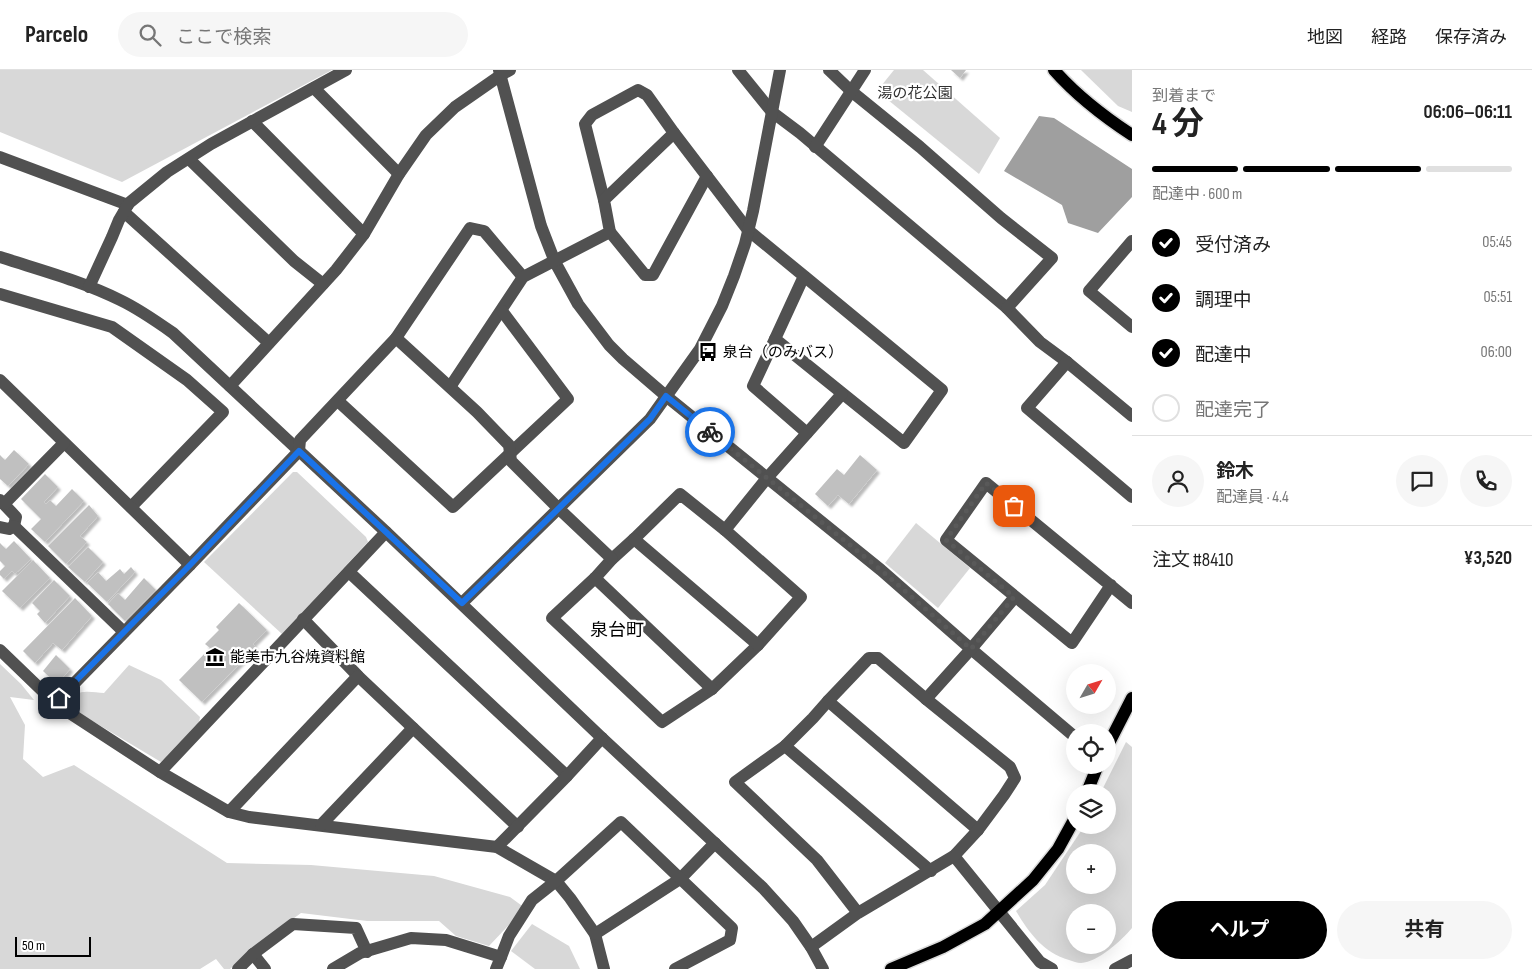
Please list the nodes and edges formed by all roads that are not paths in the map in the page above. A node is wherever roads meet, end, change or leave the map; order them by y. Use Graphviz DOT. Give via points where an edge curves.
graph roads {
  1 [pos="346,70"];
  2 [pos="738,70"];
  3 [pos="780,70"];
  4 [pos="829,70"];
  5 [pos="865,70"];
  6 [pos="1054,70"];
  7 [pos="504,72"];
  8 [pos="314,88"];
  9 [pos="851,91"];
  10 [pos="772,112"];
  11 [pos="252,122"];
  12 [pos="674,133"];
  13 [pos="1132,135"];
  14 [pos="815,147"];
  15 [pos="0,157"];
  16 [pos="189,159"];
  17 [pos="399,174"];
  18 [pos="707,176"];
  19 [pos="604,200"];
  20 [pos="126,208"];
  21 [pos="748,230"];
  22 [pos="610,232"];
  23 [pos="364,234"];
  24 [pos="1132,241"];
  25 [pos="0,257"];
  26 [pos="555,262"];
  27 [pos="804,276"];
  28 [pos="523,277"];
  29 [pos="323,284"];
  30 [pos="89,287"];
  31 [pos="0,294"];
  32 [pos="1007,308"];
  33 [pos="502,311"];
  34 [pos="1132,327"];
  35 [pos="396,338"];
  36 [pos="776,339"];
  37 [pos="269,343"];
  38 [pos="1067,362"];
  39 [pos="0,380"];
  40 [pos="230,386"];
  41 [pos="450,387"];
  42 [pos="842,394"];
  43 [pos="666,396"];
  44 [pos="338,401"];
  45 [pos="1132,416"];
  46 [pos="807,433"];
  47 [pos="64,443"];
  48 [pos="299,451"];
  49 [pos="510,453"];
  50 [pos="767,478"];
  51 [pos="1132,497"];
  52 [pos="2,502"];
  53 [pos="131,507"];
  54 [pos="558,508"];
  55 [pos="14,526"];
  56 [pos="0,527"];
  57 [pos="725,530"];
  58 [pos="386,532"];
  59 [pos="634,539"];
  60 [pos="612,559"];
  61 [pos="190,565"];
  62 [pos="349,572"];
  63 [pos="595,578"];
  64 [pos="1111,585"];
  65 [pos="1014,597"];
  66 [pos="1132,602"];
  67 [pos="462,603"];
  68 [pos="303,620"];
  69 [pos="124,632"];
  70 [pos="758,645"];
  71 [pos="971,649"];
  72 [pos="0,650"];
  73 [pos="358,676"];
  74 [pos="712,689"];
  75 [pos="1132,698"];
  76 [pos="926,700"];
  77 [pos="828,701"];
  78 [pos="55,703"];
  79 [pos="413,728"];
  80 [pos="1066,729"];
  81 [pos="1116,729"];
  82 [pos="602,738"];
  83 [pos="785,746"];
  84 [pos="160,772"];
  85 [pos="567,776"];
  86 [pos="229,812"];
  87 [pos="321,825"];
  88 [pos="518,827"];
  89 [pos="978,830"];
  90 [pos="1066,834"];
  91 [pos="715,843"];
  92 [pos="497,847"];
  93 [pos="954,856"];
  94 [pos="931,870"];
  95 [pos="680,879"];
  96 [pos="556,881"];
  97 [pos="858,912"];
  98 [pos="999,912"];
  99 [pos="595,934"];
  100 [pos="811,947"];
  101 [pos="367,952"];
  102 [pos="253,954"];
  103 [pos="1132,960"];
  104 [pos="498,963"];
  105 [pos="1038,965"];
  106 [pos="238,969"];
  107 [pos="265,969"];
  108 [pos="332,969"];
  109 [pos="604,969"];
  110 [pos="675,969"];
  111 [pos="823,969"];
  112 [pos="891,969"];
  113 [pos="1052,969"];
  114 [pos="1115,969"];
  1 -- 8 [label="street"];
  2 -- 10 [label="street"];
  3 -- 10 [label="street"];
  4 -- 9 [label="street"];
  5 -- 9 [label="street"];
  6 -- 13 [label="main road" via="1097,111"];
  7 -- 17 [label="street" via="455,107 426,135"];
  7 -- 26 [label="street" via="541,226"];
  8 -- 11 [label="street"];
  8 -- 17 [label="street"];
  9 -- 14 [label="street"];
  9 -- 32 [label="street" via="1052,258"];
  10 -- 14 [label="street"];
  10 -- 21 [label="street"];
  11 -- 16 [label="street"];
  11 -- 23 [label="street"];
  12 -- 18 [label="street"];
  12 -- 19 [label="street"];
  12 -- 19 [label="street" via="647,95 638,90 592,115 585,124"];
  14 -- 32 [label="street"];
  15 -- 20 [label="street"];
  16 -- 20 [label="street" via="166,172"];
  16 -- 29 [label="street"];
  17 -- 23 [label="street"];
  18 -- 21 [label="street"];
  18 -- 22 [label="street" via="653,275 645,275"];
  19 -- 22 [label="street"];
  20 -- 30 [label="street"];
  20 -- 37 [label="street"];
  21 -- 27 [label="street"];
  21 -- 43 [label="street" via="734,276 713,324 700,349"];
  22 -- 26 [label="street"];
  23 -- 29 [label="street"];
  24 -- 34 [label="street" via="1089,291"];
  25 -- 30 [label="street"];
  26 -- 28 [label="street"];
  26 -- 43 [label="street" via="578,304 609,346"];
  27 -- 36 [label="street"];
  27 -- 42 [label="street" via="942,390 904,443"];
  28 -- 33 [label="street"];
  28 -- 35 [label="street" via="484,231 470,228"];
  29 -- 37 [label="street"];
  30 -- 40 [label="street" via="120,300 157,322"];
  31 -- 53 [label="street" via="112,327 187,380 223,412"];
  32 -- 38 [label="street" via="1040,342"];
  33 -- 41 [label="street"];
  33 -- 49 [label="street" via="568,399"];
  35 -- 41 [label="street"];
  35 -- 44 [label="street"];
  36 -- 42 [label="street"];
  36 -- 46 [label="street" via="753,386"];
  37 -- 40 [label="street"];
  38 -- 45 [label="street"];
  38 -- 51 [label="street" via="1027,408"];
  39 -- 47 [label="street"];
  40 -- 48 [label="street"];
  41 -- 49 [label="street" via="509,445"];
  42 -- 46 [label="street"];
  43 -- 50 [label="street"];
  43 -- 54 [label="street" via="650,419"];
  44 -- 48 [label="street" via="300,440"];
  44 -- 49 [label="street" via="453,507"];
  46 -- 50 [label="street"];
  47 -- 52 [label="street"];
  47 -- 53 [label="street"];
  48 -- 58 [label="street"];
  48 -- 61 [label="street"];
  49 -- 54 [label="street" via="511,461"];
  50 -- 57 [label="street"];
  50 -- 71 [label="street" via="881,570"];
  52 -- 55 [label="street" via="16,517"];
  53 -- 61 [label="street"];
  54 -- 60 [label="street"];
  54 -- 67 [label="street"];
  55 -- 56 [label="street" via="9,529"];
  55 -- 69 [label="street"];
  57 -- 59 [label="street" via="680,494"];
  57 -- 70 [label="street" via="800,597"];
  58 -- 62 [label="street"];
  58 -- 67 [label="street"];
  59 -- 60 [label="street"];
  59 -- 70 [label="street"];
  60 -- 63 [label="street"];
  61 -- 69 [label="street"];
  62 -- 68 [label="street"];
  62 -- 85 [label="street"];
  63 -- 74 [label="street"];
  63 -- 74 [label="street" via="552,618 662,722"];
  64 -- 65 [label="street" via="1072,643"];
  64 -- 65 [label="street" via="986,483 946,540"];
  64 -- 66 [label="street"];
  65 -- 71 [label="street"];
  67 -- 82 [label="street"];
  68 -- 73 [label="street"];
  68 -- 84 [label="street"];
  69 -- 78 [label="street"];
  70 -- 74 [label="street"];
  71 -- 76 [label="street"];
  71 -- 80 [label="street"];
  72 -- 78 [label="street"];
  73 -- 79 [label="street"];
  73 -- 86 [label="street"];
  75 -- 81 [label="main road"];
  76 -- 77 [label="street" via="878,658 869,658"];
  76 -- 89 [label="street" via="1010,767 1015,778"];
  77 -- 83 [label="street"];
  77 -- 89 [label="street"];
  78 -- 84 [label="street"];
  79 -- 87 [label="street"];
  79 -- 88 [label="street"];
  82 -- 85 [label="street"];
  82 -- 91 [label="street"];
  83 -- 94 [label="street"];
  83 -- 97 [label="street" via="735,782 817,860"];
  84 -- 86 [label="street"];
  85 -- 88 [label="street"];
  86 -- 87 [label="street"];
  87 -- 92 [label="street"];
  88 -- 92 [label="street"];
  89 -- 93 [label="street"];
  90 -- 98 [label="main road" via="1033,880"];
  91 -- 95 [label="street"];
  91 -- 100 [label="street" via="763,888"];
  92 -- 96 [label="street"];
  93 -- 94 [label="street"];
  93 -- 98 [label="street"];
  94 -- 97 [label="street"];
  95 -- 96 [label="street" via="621,822"];
  95 -- 99 [label="street"];
  95 -- 110 [label="street" via="732,928 730,940"];
  96 -- 99 [label="street"];
  96 -- 104 [label="street" via="532,900 509,936"];
  97 -- 100 [label="street"];
  98 -- 105 [label="street"];
  98 -- 112 [label="main road" via="986,924 943,947"];
  99 -- 109 [label="street"];
  100 -- 111 [label="street"];
  101 -- 102 [label="street" via="356,928 293,924"];
  101 -- 104 [label="street" via="411,938 446,940"];
  101 -- 108 [label="street"];
  102 -- 106 [label="street"];
  102 -- 107 [label="street"];
  103 -- 114 [label="street"];
  105 -- 113 [label="street"];
}
